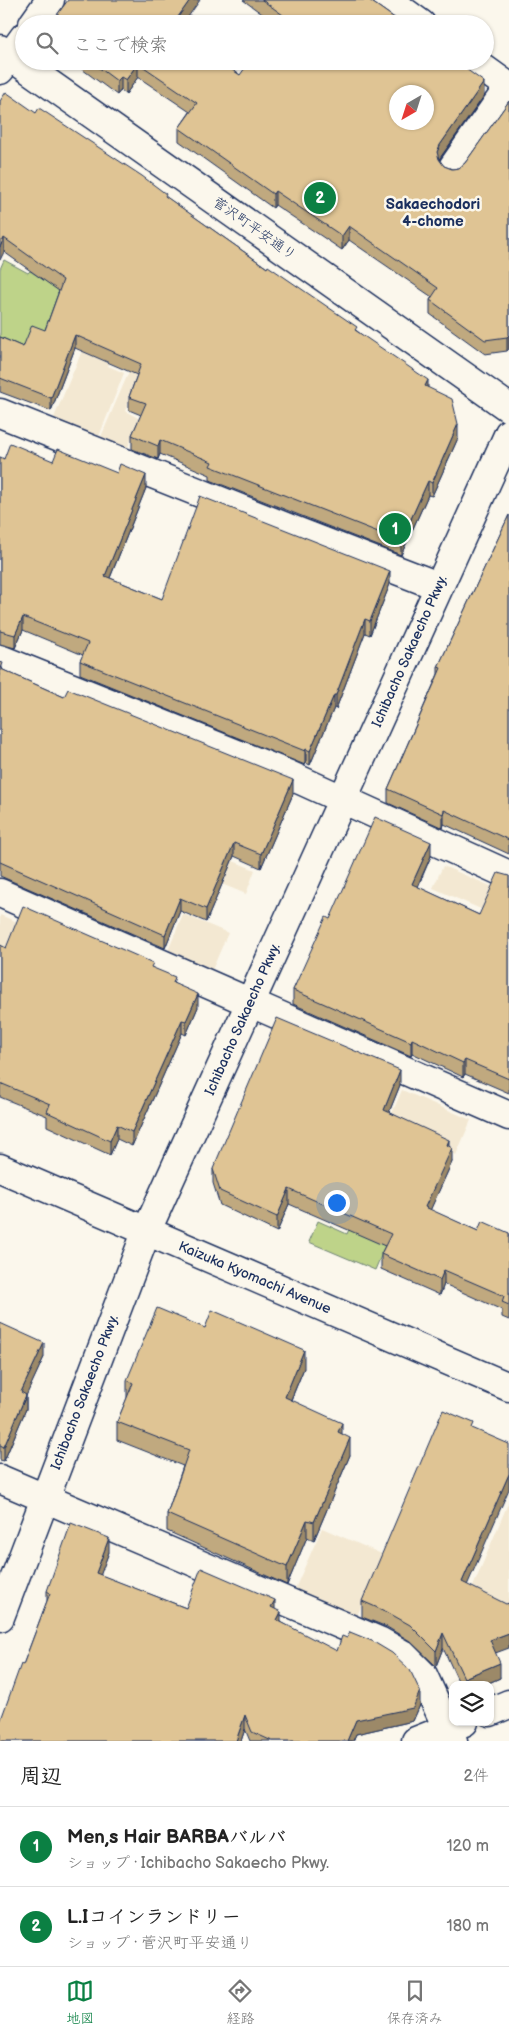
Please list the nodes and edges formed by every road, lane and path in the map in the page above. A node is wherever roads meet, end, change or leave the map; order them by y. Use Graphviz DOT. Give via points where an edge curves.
graph roads {
  1 [pos="50,0"];
  2 [pos="388,0"];
  3 [pos="39,15"];
  4 [pos="409,15"];
  5 [pos="33,70"];
  6 [pos="485,70"];
  7 [pos="509,87"];
  8 [pos="452,167"];
  9 [pos="509,408"];
  10 [pos="0,413"];
  11 [pos="509,432"];
  12 [pos="438,586"];
  13 [pos="0,659"];
  14 [pos="344,798"];
  15 [pos="509,874"];
  16 [pos="0,893"];
  17 [pos="249,1002"];
  18 [pos="509,1116"];
  19 [pos="0,1168"];
  20 [pos="146,1230"];
  21 [pos="509,1388"];
  22 [pos="0,1479"];
  23 [pos="44,1497"];
  24 [pos="0,1617"];
  25 [pos="509,1704"];
  26 [pos="494,1710"];
  27 [pos="455,1730"];
  28 [pos="416,1741"];
  1 -- 3 [label="street"];
  2 -- 4 [label="street"];
  5 -- 9 [label="street, 菅沢町平安通り"];
  6 -- 7 [label="street"];
  7 -- 8 [label="street"];
  10 -- 12 [label="street"];
  11 -- 12 [label="street, Ichibacho Sakaecho Pkwy."];
  12 -- 14 [label="street, Ichibacho Sakaecho Pkwy."];
  13 -- 14 [label="street"];
  14 -- 15 [label="street"];
  14 -- 17 [label="street, Ichibacho Sakaecho Pkwy."];
  16 -- 17 [label="street"];
  17 -- 18 [label="street"];
  17 -- 20 [label="street, Ichibacho Sakaecho Pkwy."];
  19 -- 20 [label="street, Kaizuka Kyomachi Avenue"];
  20 -- 21 [label="street, Kaizuka Kyomachi Avenue"];
  20 -- 23 [label="street, Ichibacho Sakaecho Pkwy."];
  22 -- 23 [label="street"];
  23 -- 24 [label="street, Ichibacho Sakaecho Pkwy."];
  23 -- 27 [label="street" via="370,1637 402,1654 423,1675"];
  25 -- 26 [label="street"];
  27 -- 28 [label="street"];
}
